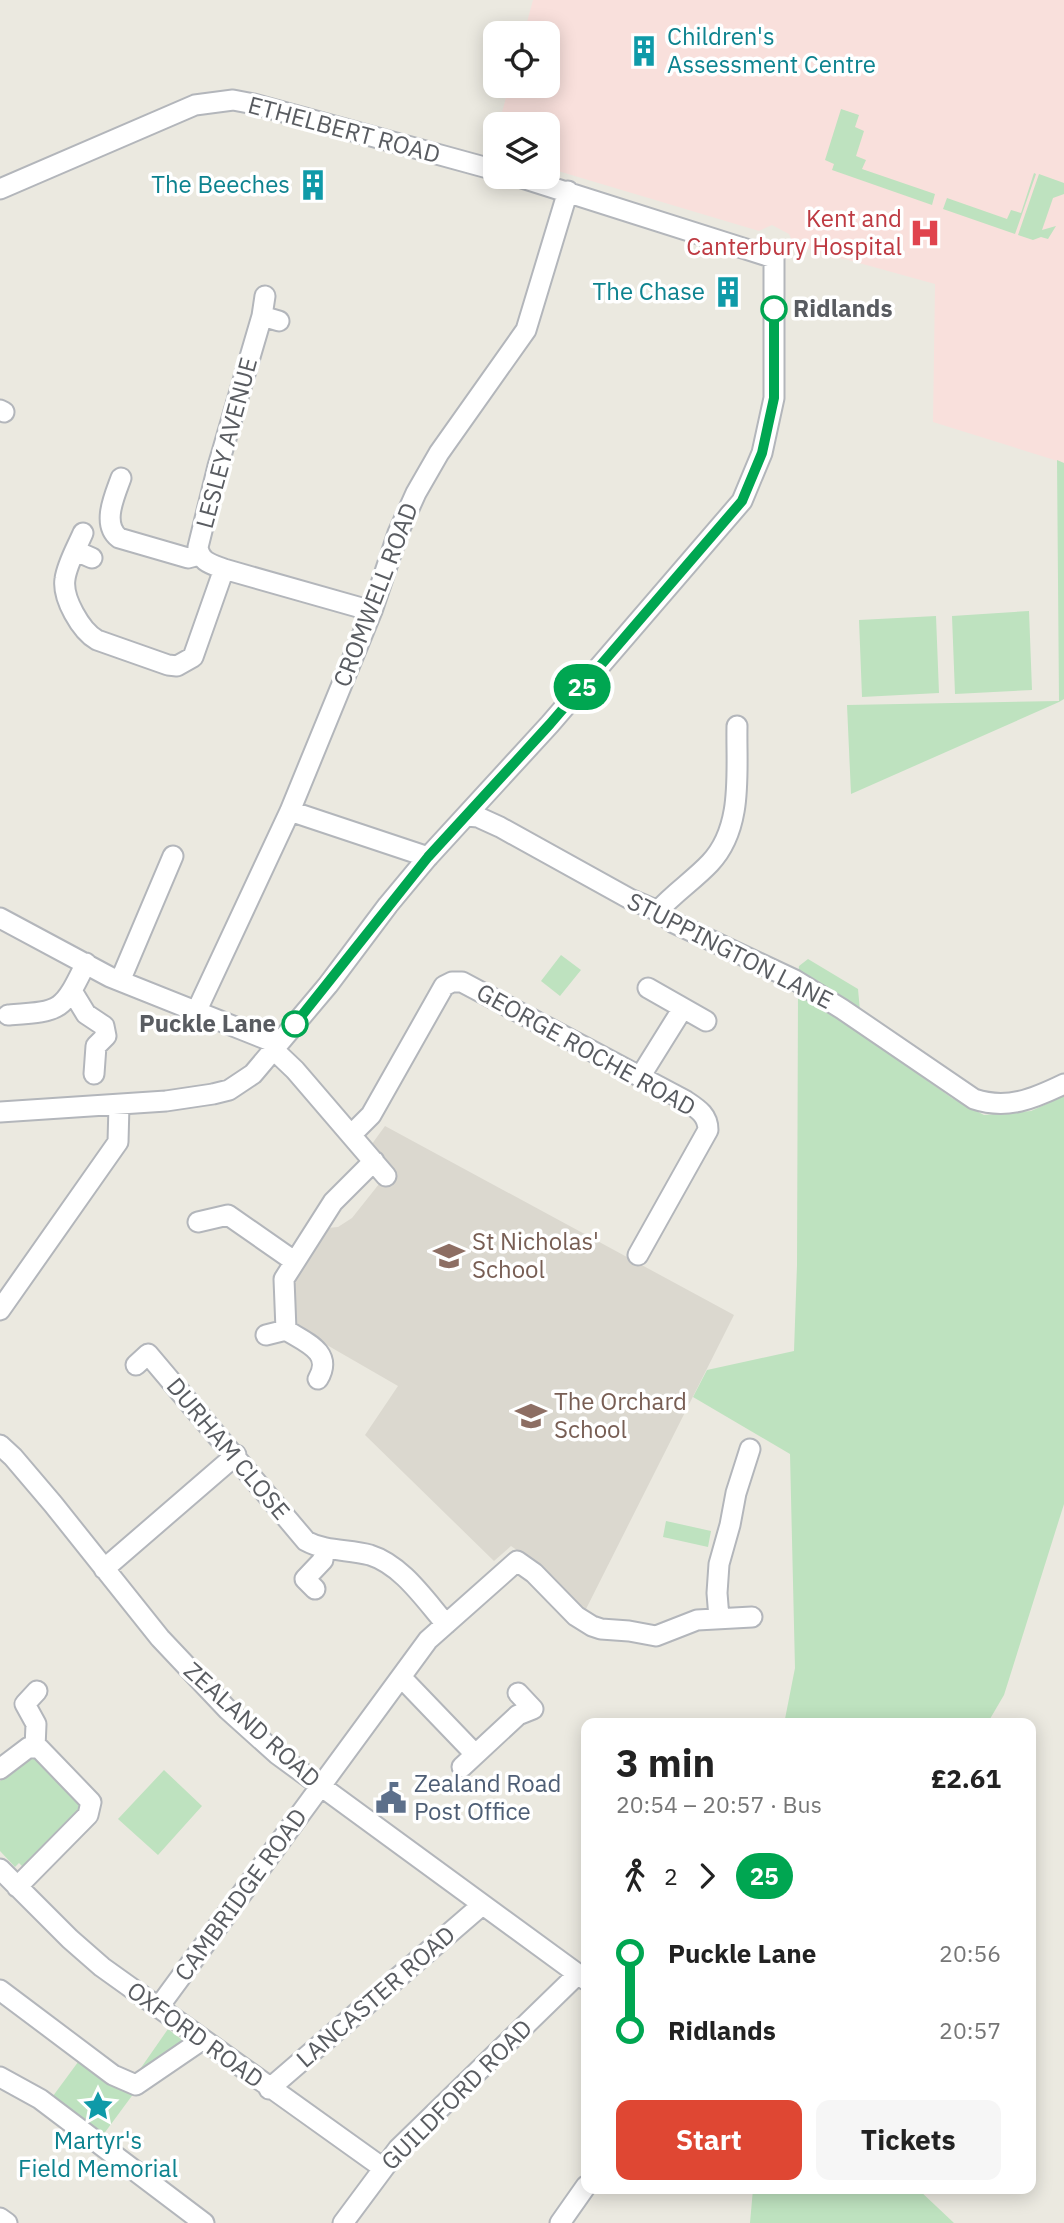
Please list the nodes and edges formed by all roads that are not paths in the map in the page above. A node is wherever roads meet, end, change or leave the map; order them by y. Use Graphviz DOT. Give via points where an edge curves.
graph roads {
  1 [pos="483,167"];
  2 [pos="0,189"];
  3 [pos="560,189"];
  4 [pos="568,191"];
  5 [pos="265,296"];
  6 [pos="121,478"];
  7 [pos="83,533"];
  8 [pos="199,555"];
  9 [pos="224,569"];
  10 [pos="372,611"];
  11 [pos="742,737"];
  12 [pos="290,811"];
  13 [pos="467,816"];
  14 [pos="173,856"];
  15 [pos="428,857"];
  16 [pos="658,911"];
  17 [pos="0,918"];
  18 [pos="86,963"];
  19 [pos="120,981"];
  20 [pos="648,988"];
  21 [pos="72,991"];
  22 [pos="682,1008"];
  23 [pos="197,1010"];
  24 [pos="8,1015"];
  25 [pos="706,1021"];
  26 [pos="276,1047"];
  27 [pos="94,1074"];
  28 [pos="640,1077"];
  29 [pos="1064,1084"];
  30 [pos="119,1105"];
  31 [pos="0,1112"];
  32 [pos="351,1135"];
  33 [pos="198,1222"];
  34 [pos="637,1254"];
  35 [pos="293,1261"];
  36 [pos="0,1310"];
  37 [pos="286,1330"];
  38 [pos="266,1335"];
  39 [pos="136,1366"];
  40 [pos="318,1378"];
  41 [pos="750,1449"];
  42 [pos="2,1451"];
  43 [pos="236,1455"];
  44 [pos="324,1548"];
  45 [pos="104,1569"];
  46 [pos="315,1589"];
  47 [pos="752,1617"];
  48 [pos="719,1618"];
  49 [pos="446,1624"];
  50 [pos="401,1677"];
  51 [pos="37,1691"];
  52 [pos="518,1693"];
  53 [pos="35,1748"];
  54 [pos="0,1769"];
  55 [pos="320,1787"];
  56 [pos="0,1869"];
  57 [pos="17,1887"];
  58 [pos="482,1905"];
  59 [pos="581,1976"];
  60 [pos="581,1978"];
  61 [pos="0,1990"];
  62 [pos="158,2008"];
  63 [pos="202,2040"];
  64 [pos="0,2077"];
  65 [pos="269,2089"];
  66 [pos="383,2168"];
  67 [pos="581,2193"];
  68 [pos="0,2218"];
  69 [pos="7,2223"];
  70 [pos="204,2223"];
  71 [pos="343,2223"];
  72 [pos="560,2223"];
  1 -- 2 [label="street, ETHELBERT ROAD" via="233,100 195,105"];
  3 -- 4 [label="street"];
  4 -- 10 [label="street, CROMWELL ROAD" via="526,330 416,493"];
  4 -- 13 [label="street" via="774,258 774,398 762,453 742,501"];
  5 -- 8 [label="street, LESLEY AVENUE" via="271,319 218,466"];
  6 -- 8 [label="street" via="112,505 113,533 188,558"];
  7 -- 9 [label="street" via="84,555 66,574 65,589 80,625 97,640 168,665 177,666 193,657"];
  8 -- 9 [label="street, LESLEY AVENUE"];
  9 -- 10 [label="street, LESLEY AVENUE"];
  10 -- 12 [label="street, CROMWELL ROAD"];
  11 -- 16 [label="street" via="734,813 723,844 713,860"];
  12 -- 15 [label="street"];
  12 -- 23 [label="street, CROMWELL ROAD"];
  13 -- 15 [label="street"];
  13 -- 16 [label="street, STUPPINGTON LANE" via="500,827"];
  14 -- 19 [label="street"];
  15 -- 26 [label="street"];
  16 -- 29 [label="street, STUPPINGTON LANE" via="804,986 974,1099 1005,1105 1027,1101"];
  17 -- 18 [label="street"];
  18 -- 19 [label="street"];
  18 -- 21 [label="street"];
  19 -- 23 [label="street"];
  20 -- 22 [label="street"];
  21 -- 24 [label="street" via="50,1012"];
  21 -- 27 [label="street" via="86,1014 104,1026 106,1036 96,1046"];
  22 -- 25 [label="street"];
  22 -- 28 [label="street"];
  23 -- 26 [label="street"];
  26 -- 30 [label="street" via="253,1074 229,1090"];
  26 -- 32 [label="street"];
  28 -- 32 [label="street, GEORGE ROCHE ROAD" via="462,982 452,982 438,994 371,1115"];
  28 -- 34 [label="street, GEORGE ROCHE ROAD" via="697,1108 708,1121 708,1129"];
  30 -- 31 [label="street"];
  30 -- 36 [label="street" via="118,1142"];
  32 -- 35 [label="street" via="380,1169 334,1202"];
  33 -- 35 [label="street" via="228,1215"];
  35 -- 37 [label="street" via="284,1279"];
  37 -- 38 [label="street"];
  37 -- 40 [label="street" via="320,1350 324,1359"];
  39 -- 43 [label="street, DURHAM CLOSE" via="148,1354"];
  41 -- 48 [label="street" via="728,1491 730,1525 719,1564"];
  42 -- 45 [label="street, ZEALAND ROAD" via="54,1504"];
  43 -- 44 [label="street, DURHAM CLOSE" via="306,1541"];
  43 -- 45 [label="street"];
  44 -- 46 [label="street" via="323,1560 305,1578"];
  44 -- 49 [label="street, DURHAM CLOSE" via="382,1560 407,1580"];
  45 -- 55 [label="street, ZEALAND ROAD" via="192,1674 277,1754"];
  47 -- 48 [label="street"];
  48 -- 49 [label="street, CAMBRIDGE ROAD" via="697,1620 656,1636 592,1626 517,1561"];
  49 -- 50 [label="street, CAMBRIDGE ROAD"];
  50 -- 52 [label="street" via="468,1760 518,1715 533,1709"];
  50 -- 55 [label="street, CAMBRIDGE ROAD"];
  51 -- 53 [label="street" via="25,1704 36,1724"];
  53 -- 54 [label="street" via="29,1747"];
  53 -- 57 [label="street" via="91,1802 88,1815"];
  55 -- 58 [label="street, ZEALAND ROAD"];
  55 -- 62 [label="street, CAMBRIDGE ROAD"];
  56 -- 57 [label="street, OXFORD ROAD"];
  57 -- 62 [label="street, OXFORD ROAD" via="102,1967"];
  58 -- 59 [label="street, ZEALAND ROAD"];
  58 -- 65 [label="street, LANCASTER ROAD"];
  60 -- 66 [label="street, GUILDFORD ROAD"];
  61 -- 63 [label="street" via="75,2048 136,2085"];
  62 -- 63 [label="street, OXFORD ROAD"];
  63 -- 65 [label="street, OXFORD ROAD"];
  64 -- 70 [label="street" via="40,2099"];
  65 -- 66 [label="street, OXFORD ROAD"];
  66 -- 71 [label="street, GUILDFORD ROAD"];
  67 -- 72 [label="street"];
  68 -- 69 [label="street"];
}
